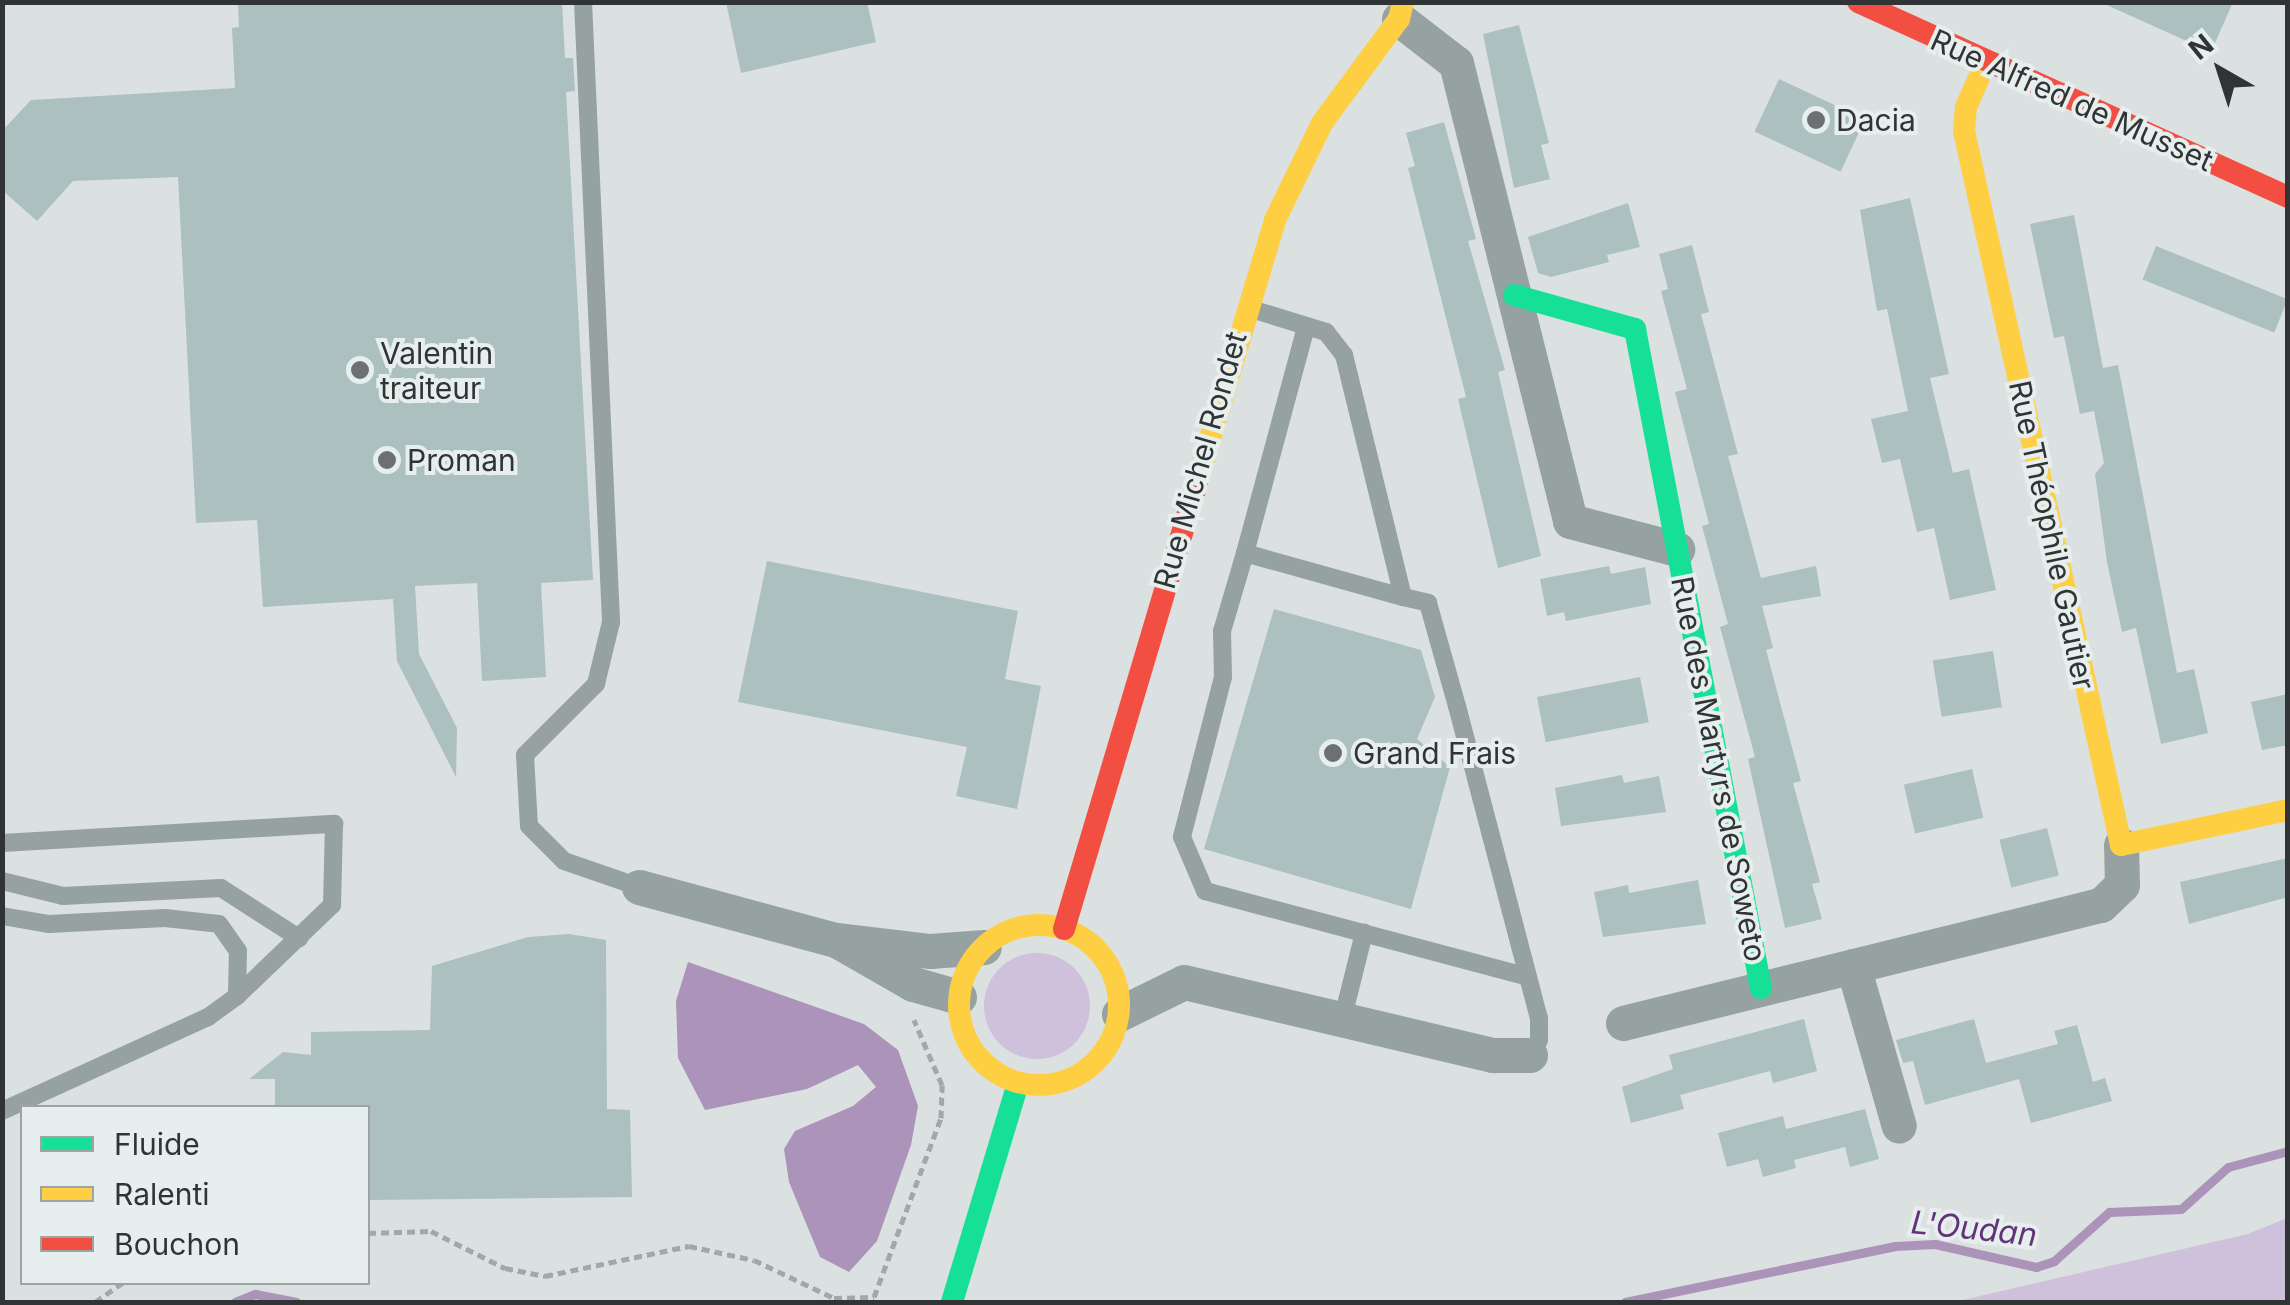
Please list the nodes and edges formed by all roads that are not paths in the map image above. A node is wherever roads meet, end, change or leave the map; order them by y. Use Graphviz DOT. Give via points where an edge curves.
graph roads {
  1 [pos="582,2"];
  2 [pos="1858,2"];
  3 [pos="1410,10"];
  4 [pos="1986,62"];
  5 [pos="2288,196"];
  6 [pos="1514,296"];
  7 [pos="1244,307"];
  8 [pos="1306,327"];
  9 [pos="1677,549"];
  10 [pos="1245,552"];
  11 [pos="1402,597"];
  12 [pos="2288,810"];
  13 [pos="2,843"];
  14 [pos="2121,845"];
  15 [pos="2,881"];
  16 [pos="639,887"];
  17 [pos="2,916"];
  18 [pos="1064,929"];
  19 [pos="1364,933"];
  20 [pos="298,938"];
  21 [pos="836,940"];
  22 [pos="984,947"];
  23 [pos="1853,966"];
  24 [pos="1528,978"];
  25 [pos="1761,988"];
  26 [pos="237,996"];
  27 [pos="959,997"];
  28 [pos="1119,1014"];
  29 [pos="1343,1017"];
  30 [pos="1623,1023"];
  31 [pos="1530,1055"];
  32 [pos="1018,1083"];
  33 [pos="2,1111"];
  34 [pos="1899,1126"];
  35 [pos="952,1302"];
  1 -- 16 [label="lane" via="611,622 596,684 525,755 529,826 564,861"];
  2 -- 4 [label="street, Rue Alfred de Musset"];
  3 -- 6 [label="street, Rue des Martyrs de Soweto" via="1456,63"];
  3 -- 7 [label="street, Rue Michel Rondet" via="1322,122 1275,220"];
  4 -- 5 [label="street, Rue Alfred de Musset"];
  4 -- 14 [label="street, Rue Théophile Gautier" via="1966,108 1964,131"];
  6 -- 9 [label="street, Rue des Martyrs de Soweto" via="1570,521"];
  6 -- 9 [label="street, Rue des Martyrs de Soweto" via="1635,329"];
  7 -- 8 [label="lane"];
  7 -- 18 [label="street, Rue Michel Rondet"];
  8 -- 10 [label="lane"];
  8 -- 11 [label="lane" via="1326,332 1344,356"];
  9 -- 25 [label="street, Rue des Martyrs de Soweto"];
  10 -- 11 [label="lane"];
  10 -- 19 [label="lane" via="1222,631 1223,678 1182,837 1205,890"];
  11 -- 24 [label="lane" via="1428,603"];
  12 -- 14 [label="street"];
  13 -- 20 [label="lane" via="334,824 332,905"];
  14 -- 23 [label="street, Rue des Martyrs de Soweto" via="2122,885 2101,905"];
  15 -- 20 [label="lane" via="62,896 221,888"];
  16 -- 21 [label="street"];
  17 -- 26 [label="lane" via="49,924 165,918 219,924 238,951"];
  18 -- 22 [label="street" via="1022,927"];
  18 -- 28 [label="street" via="1106,961"];
  19 -- 24 [label="lane"];
  19 -- 29 [label="lane"];
  20 -- 26 [label="lane"];
  21 -- 22 [label="street" via="930,951"];
  21 -- 27 [label="street" via="913,984"];
  22 -- 27 [label="street"];
  23 -- 25 [label="street, Rue des Martyrs de Soweto"];
  23 -- 34 [label="street"];
  24 -- 31 [label="lane" via="1539,1018 1539,1040"];
  25 -- 30 [label="street, Rue des Martyrs de Soweto"];
  26 -- 33 [label="lane" via="208,1016"];
  27 -- 32 [label="street" via="974,1050"];
  28 -- 29 [label="street" via="1184,982"];
  28 -- 32 [label="street" via="1095,1063 1059,1082"];
  29 -- 31 [label="street" via="1494,1055"];
  32 -- 35 [label="street"];
}
